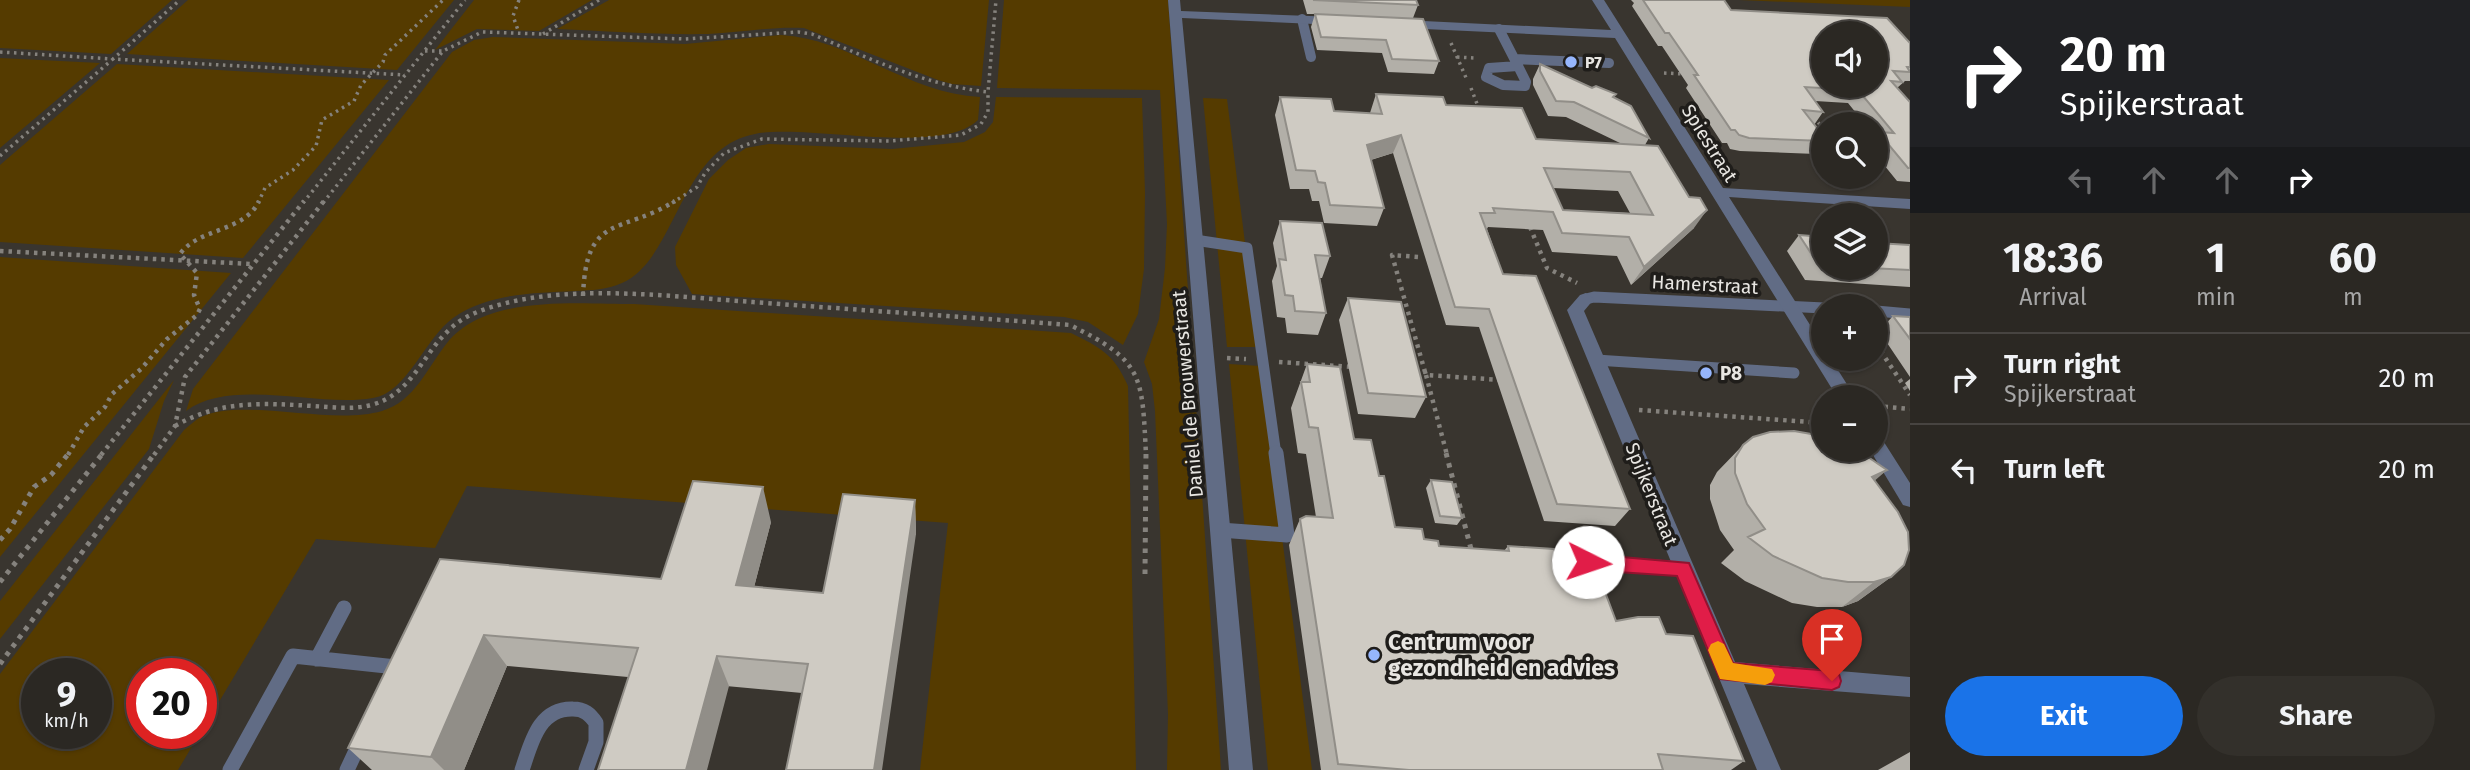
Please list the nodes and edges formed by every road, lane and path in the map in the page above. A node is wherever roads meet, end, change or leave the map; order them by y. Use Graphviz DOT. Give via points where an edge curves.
graph roads {
  1 [pos="180,0"];
  2 [pos="443,0"];
  3 [pos="465,0"];
  4 [pos="519,0"];
  5 [pos="599,0"];
  6 [pos="996,0"];
  7 [pos="1598,0"];
  8 [pos="1174,7"];
  9 [pos="1302,19"];
  10 [pos="1353,22"];
  11 [pos="1392,24"];
  12 [pos="1444,26"];
  13 [pos="1499,29"];
  14 [pos="519,33"];
  15 [pos="542,34"];
  16 [pos="1619,34"];
  17 [pos="425,51"];
  18 [pos="443,51"];
  19 [pos="0,52"];
  20 [pos="1311,57"];
  21 [pos="113,59"];
  22 [pos="1609,64"];
  23 [pos="1643,72"];
  24 [pos="372,73"];
  25 [pos="1694,74"];
  26 [pos="406,75"];
  27 [pos="988,92"];
  28 [pos="1484,119"];
  29 [pos="0,156"];
  30 [pos="1717,192"];
  31 [pos="1910,204"];
  32 [pos="1526,219"];
  33 [pos="1195,240"];
  34 [pos="0,251"];
  35 [pos="1418,257"];
  36 [pos="183,259"];
  37 [pos="253,264"];
  38 [pos="583,296"];
  39 [pos="1586,299"];
  40 [pos="1789,306"];
  41 [pos="1811,307"];
  42 [pos="1888,313"];
  43 [pos="1910,314"];
  44 [pos="1205,356"];
  45 [pos="1596,360"];
  46 [pos="1263,361"];
  47 [pos="1888,362"];
  48 [pos="1357,367"];
  49 [pos="1411,371"];
  50 [pos="1794,373"];
  51 [pos="1425,374"];
  52 [pos="1509,380"];
  53 [pos="1838,385"];
  54 [pos="1910,395"];
  55 [pos="1888,407"];
  56 [pos="1616,408"];
  57 [pos="1910,409"];
  58 [pos="1811,422"];
  59 [pos="174,426"];
  60 [pos="1887,462"];
  61 [pos="1910,499"];
  62 [pos="1220,530"];
  63 [pos="0,540"];
  64 [pos="1458,548"];
  65 [pos="1471,550"];
  66 [pos="1483,551"];
  67 [pos="1540,559"];
  68 [pos="1683,569"];
  69 [pos="1145,574"];
  70 [pos="0,582"];
  71 [pos="344,608"];
  72 [pos="317,659"];
  73 [pos="0,664"];
  74 [pos="1727,672"];
  75 [pos="1910,687"];
  76 [pos="385,690"];
  77 [pos="369,724"];
  78 [pos="230,770"];
  79 [pos="347,770"];
  80 [pos="522,770"];
  81 [pos="586,770"];
  82 [pos="1241,770"];
  83 [pos="1769,770"];
  1 -- 21 [label="path"];
  2 -- 24 [label="path"];
  3 -- 17 [label="path"];
  4 -- 14 [label="path" via="513,16"];
  5 -- 15 [label="path"];
  6 -- 27 [label="path"];
  7 -- 16 [label="street, Spiestraat"];
  8 -- 9 [label="street, Daniel de Brouwerstraat"];
  8 -- 33 [label="street, Daniel de Brouwerstraat"];
  9 -- 10 [label="street, Daniel de Brouwerstraat"];
  9 -- 20 [label="lane"];
  11 -- 12 [label="street"];
  12 -- 13 [label="street"];
  12 -- 28 [label="path"];
  13 -- 16 [label="street"];
  13 -- 22 [label="lane" via="1516,62"];
  14 -- 15 [label="path"];
  14 -- 18 [label="path" via="482,32"];
  15 -- 27 [label="path" via="685,39 798,32 933,83"];
  16 -- 23 [label="street, Spiestraat"];
  17 -- 18 [label="path"];
  17 -- 26 [label="path"];
  18 -- 59 [label="path" via="185,377"];
  19 -- 21 [label="path"];
  21 -- 24 [label="path"];
  21 -- 29 [label="path"];
  23 -- 25 [label="path"];
  23 -- 30 [label="street, Spiestraat"];
  24 -- 26 [label="path"];
  24 -- 36 [label="path" via="354,101 322,120 316,146 293,170 265,188 256,208 234,225 187,244 180,254"];
  26 -- 37 [label="path"];
  27 -- 38 [label="path" via="988,112 981,124 961,135 889,141 762,139 724,153 697,187 667,206 607,229 596,240 584,266"];
  30 -- 31 [label="street"];
  30 -- 40 [label="street, Spiestraat"];
  32 -- 39 [label="path" via="1547,268 1576,281"];
  33 -- 44 [label="street, Daniel de Brouwerstraat"];
  33 -- 46 [label="lane" via="1247,248"];
  34 -- 36 [label="path"];
  35 -- 51 [label="path" via="1392,255"];
  36 -- 37 [label="path"];
  36 -- 63 [label="path" via="197,273 197,316 112,394 84,427 72,450 34,487"];
  37 -- 70 [label="path"];
  38 -- 59 [label="path" via="525,301 475,312 458,321 405,388 383,402 346,408 262,401 224,404 195,412"];
  38 -- 69 [label="path" via="653,295 1070,325 1104,342 1131,363 1143,403"];
  39 -- 40 [label="lane, Hamerstraat"];
  39 -- 45 [label="street, Spijkerstraat" via="1575,310"];
  40 -- 41 [label="lane, Hamerstraat"];
  40 -- 53 [label="street, Spiestraat"];
  42 -- 43 [label="lane"];
  44 -- 46 [label="path"];
  44 -- 62 [label="street, Daniel de Brouwerstraat"];
  45 -- 50 [label="lane"];
  45 -- 56 [label="street, Spijkerstraat"];
  46 -- 48 [label="path"];
  46 -- 62 [label="lane" via="1287,535"];
  47 -- 54 [label="path"];
  49 -- 51 [label="path"];
  51 -- 52 [label="path"];
  51 -- 65 [label="path"];
  55 -- 57 [label="path"];
  56 -- 58 [label="path"];
  56 -- 68 [label="street, Spijkerstraat"];
  59 -- 73 [label="path"];
  60 -- 61 [label="street"];
  62 -- 82 [label="street, Daniel de Brouwerstraat"];
  64 -- 65 [label="path"];
  65 -- 66 [label="path"];
  67 -- 68 [label="lane"];
  68 -- 74 [label="street, Spijkerstraat"];
  71 -- 72 [label="lane"];
  72 -- 76 [label="lane" via="396,667"];
  72 -- 78 [label="lane" via="293,656"];
  74 -- 75 [label="street"];
  74 -- 83 [label="street, Spijkerstraat"];
  77 -- 79 [label="lane"];
  80 -- 81 [label="lane" via="545,719 577,708 595,721 597,733"];
}
